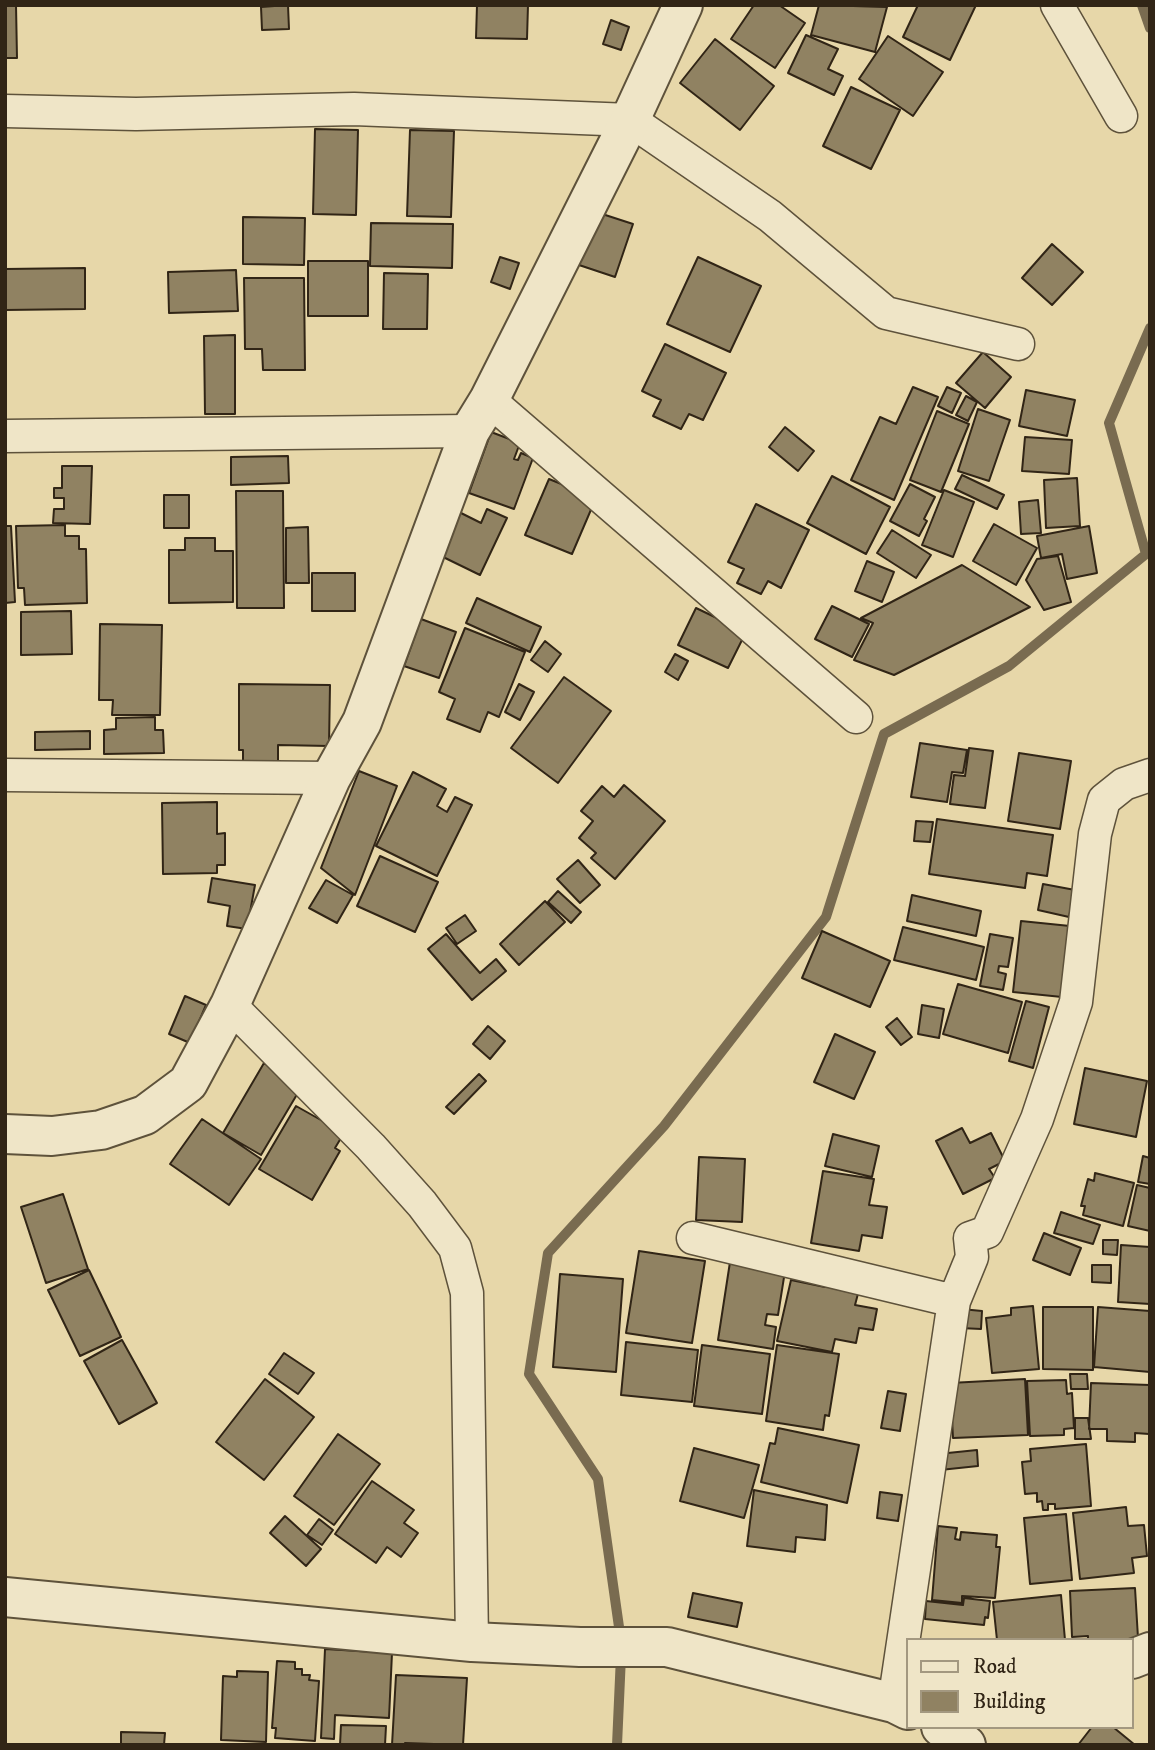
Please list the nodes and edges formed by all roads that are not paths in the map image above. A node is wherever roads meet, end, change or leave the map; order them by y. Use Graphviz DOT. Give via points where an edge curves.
graph roads {
  1 [pos="683,5"];
  2 [pos="1057,5"];
  3 [pos="5,111"];
  4 [pos="1121,116"];
  5 [pos="630,120"];
  6 [pos="1018,344"];
  7 [pos="479,415"];
  8 [pos="5,436"];
  9 [pos="856,716"];
  10 [pos="5,775"];
  11 [pos="1150,775"];
  12 [pos="331,778"];
  13 [pos="230,1005"];
  14 [pos="5,1134"];
  15 [pos="693,1237"];
  16 [pos="954,1301"];
  17 [pos="5,1597"];
  18 [pos="910,1638"];
  19 [pos="472,1642"];
  20 [pos="906,1669"];
  21 [pos="901,1707"];
  1 -- 5 [label="street"];
  2 -- 4 [label="street"];
  3 -- 5 [label="street" via="136,114 354,108"];
  5 -- 6 [label="street" via="770,216 886,313"];
  5 -- 7 [label="street"];
  7 -- 8 [label="street"];
  7 -- 9 [label="street"];
  7 -- 12 [label="street" via="362,722"];
  10 -- 12 [label="street"];
  11 -- 16 [label="street" via="1124,784 1104,800 1095,834 1076,1002 1037,1119 987,1232 970,1237 972,1257"];
  12 -- 13 [label="street"];
  13 -- 14 [label="street" via="188,1083 145,1115 101,1130 52,1136"];
  13 -- 19 [label="street" via="371,1147 455,1248 467,1293"];
  15 -- 16 [label="street"];
  16 -- 18 [label="street"];
  17 -- 19 [label="street"];
  19 -- 21 [label="street" via="667,1647"];
  20 -- 21 [label="street"];
}
